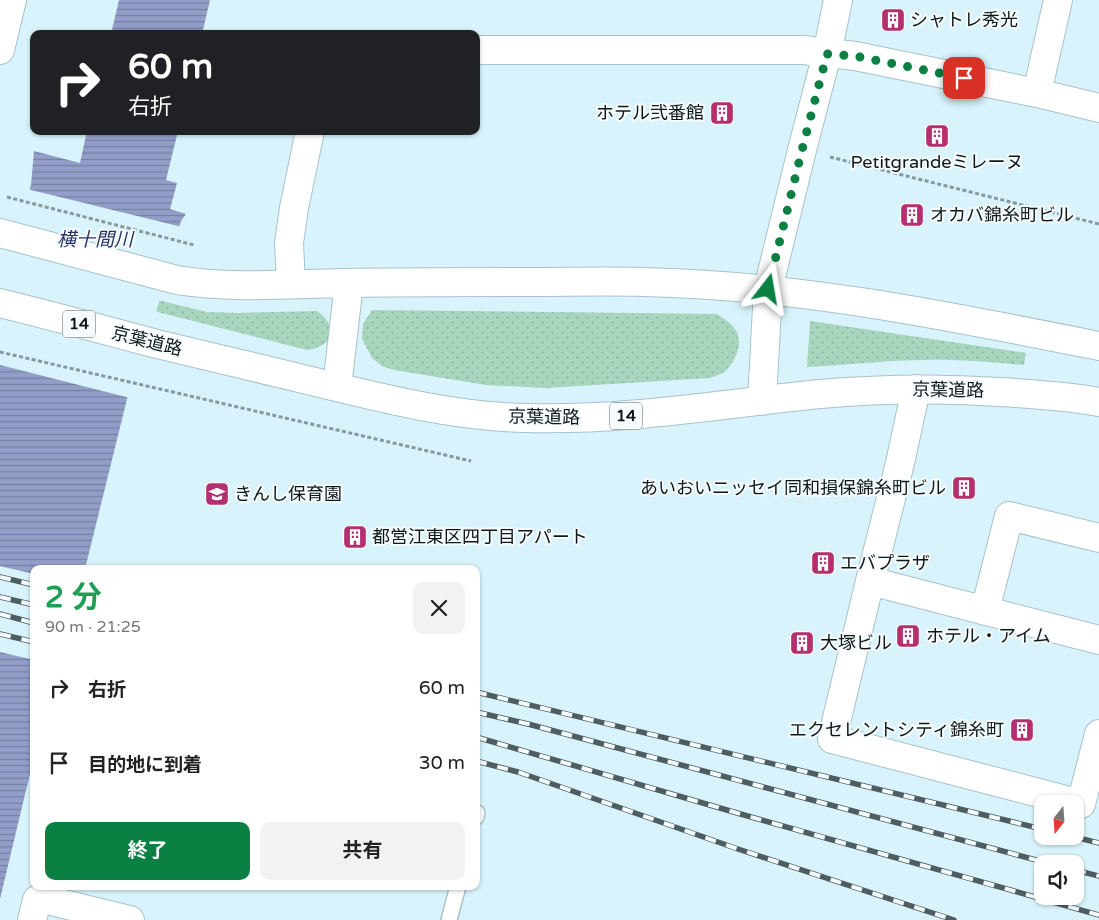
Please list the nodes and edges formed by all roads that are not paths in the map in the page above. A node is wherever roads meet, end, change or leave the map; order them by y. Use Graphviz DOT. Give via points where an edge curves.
graph roads {
  1 [pos="12,0"];
  2 [pos="838,0"];
  3 [pos="1058,0"];
  4 [pos="1,40"];
  5 [pos="480,50"];
  6 [pos="827,54"];
  7 [pos="1037,93"];
  8 [pos="1099,108"];
  9 [pos="309,135"];
  10 [pos="1,233"];
  11 [pos="350,283"];
  12 [pos="291,284"];
  13 [pos="768,289"];
  14 [pos="0,303"];
  15 [pos="1099,346"];
  16 [pos="337,387"];
  17 [pos="916,389"];
  18 [pos="762,401"];
  19 [pos="1099,402"];
  20 [pos="1099,538"];
  21 [pos="870,581"];
  22 [pos="985,611"];
  23 [pos="1099,640"];
  24 [pos="1099,734"];
  25 [pos="457,890"];
  26 [pos="32,920"];
  27 [pos="130,920"];
  28 [pos="449,920"];
  1 -- 4 [label="main road"];
  2 -- 6 [label="main road"];
  3 -- 7 [label="main road"];
  5 -- 6 [label="main road" via="795,50"];
  6 -- 7 [label="main road" via="855,56"];
  6 -- 13 [label="main road"];
  7 -- 8 [label="main road"];
  9 -- 12 [label="main road" via="289,243"];
  10 -- 12 [label="main road" via="177,280 225,285"];
  11 -- 12 [label="main road"];
  11 -- 13 [label="main road" via="643,282"];
  11 -- 16 [label="main road"];
  13 -- 15 [label="main road" via="914,310"];
  13 -- 18 [label="main road"];
  14 -- 16 [label="main road, 京葉道路 / 14"];
  16 -- 18 [label="main road, 京葉道路 / 14" via="471,414 522,418 625,416"];
  17 -- 18 [label="main road, 京葉道路 / 14"];
  17 -- 19 [label="main road, 京葉道路 / 14" via="1030,393"];
  17 -- 21 [label="main road"];
  20 -- 22 [label="main road" via="1009,516"];
  21 -- 22 [label="main road"];
  21 -- 24 [label="main road" via="832,739 1081,804"];
  22 -- 23 [label="main road"];
  25 -- 28 [label="lane"];
  26 -- 27 [label="main road" via="37,900 43,899"];
}
